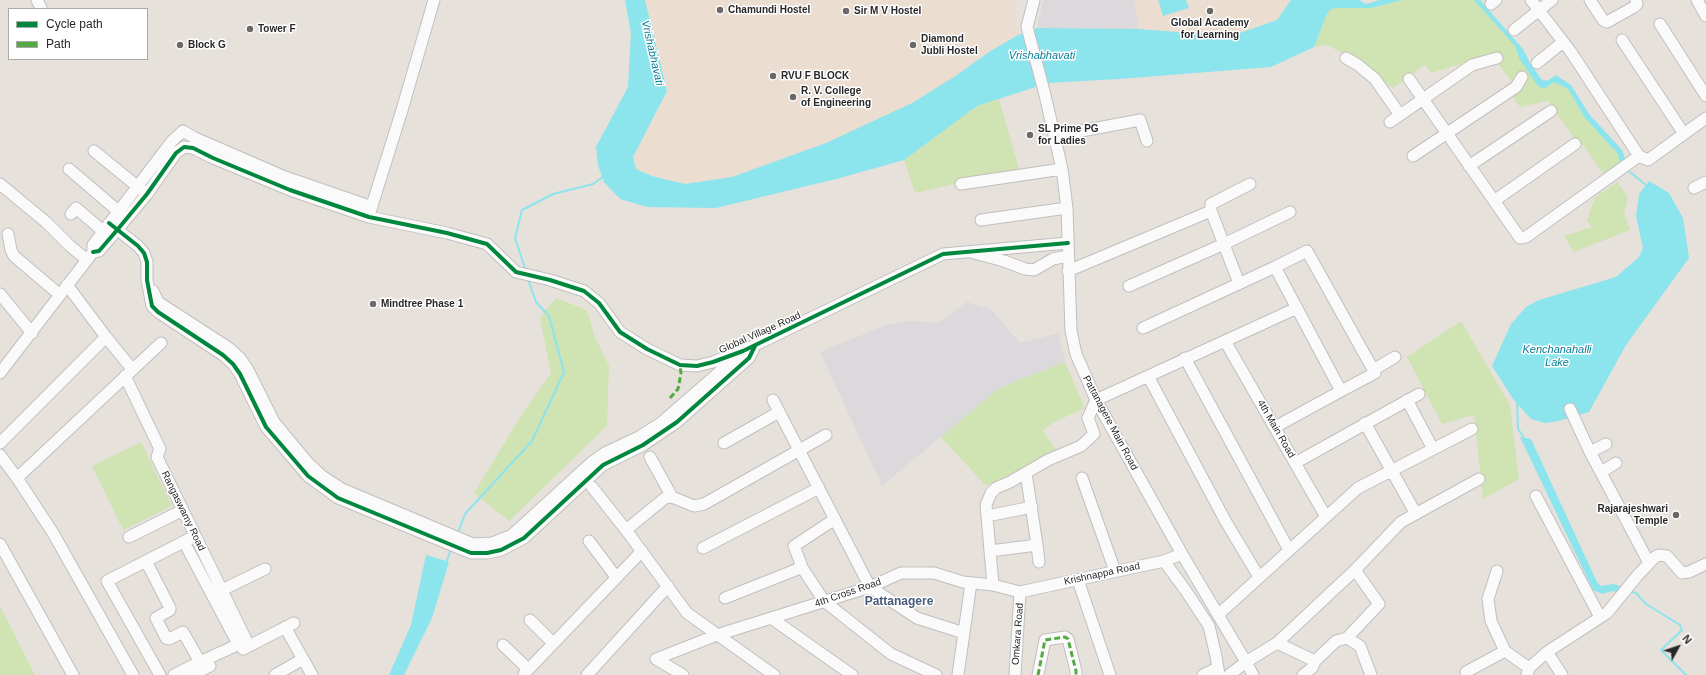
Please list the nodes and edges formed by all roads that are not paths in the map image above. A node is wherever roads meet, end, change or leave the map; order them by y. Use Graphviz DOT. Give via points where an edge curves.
graph roads {
  1 [pos="434,0"];
  2 [pos="1034,0"];
  3 [pos="1531,0"];
  4 [pos="1552,0"];
  5 [pos="1590,0"];
  6 [pos="1636,0"];
  7 [pos="1697,0"];
  8 [pos="1539,10"];
  9 [pos="1706,16"];
  10 [pos="1660,24"];
  11 [pos="1514,30"];
  12 [pos="1622,40"];
  13 [pos="1563,42"];
  14 [pos="1346,58"];
  15 [pos="1497,58"];
  16 [pos="1538,63"];
  17 [pos="1522,77"];
  18 [pos="1409,79"];
  19 [pos="1706,96"];
  20 [pos="1423,99"];
  21 [pos="1551,111"];
  22 [pos="1400,115"];
  23 [pos="1706,118"];
  24 [pos="1390,122"];
  25 [pos="1447,134"];
  26 [pos="1684,134"];
  27 [pos="1055,136"];
  28 [pos="1147,141"];
  29 [pos="1575,144"];
  30 [pos="94,151"];
  31 [pos="1413,156"];
  32 [pos="1639,156"];
  33 [pos="1470,166"];
  34 [pos="69,169"];
  35 [pos="1062,170"];
  36 [pos="1706,182"];
  37 [pos="0,184"];
  38 [pos="961,184"];
  39 [pos="1250,184"];
  40 [pos="138,186"];
  41 [pos="1694,188"];
  42 [pos="147,194"];
  43 [pos="1494,201"];
  44 [pos="1067,208"];
  45 [pos="118,211"];
  46 [pos="1211,211"];
  47 [pos="370,212"];
  48 [pos="1290,212"];
  49 [pos="71,214"];
  50 [pos="981,220"];
  51 [pos="110,228"];
  52 [pos="8,234"];
  53 [pos="1068,243"];
  54 [pos="1224,244"];
  55 [pos="968,252"];
  56 [pos="90,256"];
  57 [pos="1068,256"];
  58 [pos="1275,267"];
  59 [pos="1068,271"];
  60 [pos="1239,283"];
  61 [pos="67,285"];
  62 [pos="1129,286"];
  63 [pos="0,294"];
  64 [pos="60,295"];
  65 [pos="1297,308"];
  66 [pos="1143,328"];
  67 [pos="32,333"];
  68 [pos="106,337"];
  69 [pos="1225,341"];
  70 [pos="161,343"];
  71 [pos="754,346"];
  72 [pos="743,351"];
  73 [pos="1395,357"];
  74 [pos="1185,358"];
  75 [pos="1373,370"];
  76 [pos="129,372"];
  77 [pos="0,373"];
  78 [pos="1148,376"];
  79 [pos="1341,391"];
  80 [pos="1419,394"];
  81 [pos="773,400"];
  82 [pos="1096,400"];
  83 [pos="1408,400"];
  84 [pos="1570,409"];
  85 [pos="779,412"];
  86 [pos="1365,423"];
  87 [pos="1275,427"];
  88 [pos="1472,428"];
  89 [pos="826,435"];
  90 [pos="724,443"];
  91 [pos="0,444"];
  92 [pos="1606,444"];
  93 [pos="1433,448"];
  94 [pos="799,451"];
  95 [pos="1590,452"];
  96 [pos="0,455"];
  97 [pos="650,457"];
  98 [pos="1296,463"];
  99 [pos="1616,463"];
  100 [pos="1392,470"];
  101 [pos="1601,472"];
  102 [pos="1026,473"];
  103 [pos="18,478"];
  104 [pos="1082,478"];
  105 [pos="1479,479"];
  106 [pos="592,487"];
  107 [pos="819,488"];
  108 [pos="1536,496"];
  109 [pos="672,497"];
  110 [pos="1032,507"];
  111 [pos="183,510"];
  112 [pos="1416,514"];
  113 [pos="987,516"];
  114 [pos="1326,517"];
  115 [pos="835,519"];
  116 [pos="626,530"];
  117 [pos="195,536"];
  118 [pos="129,537"];
  119 [pos="589,541"];
  120 [pos="184,542"];
  121 [pos="0,544"];
  122 [pos="1037,545"];
  123 [pos="472,548"];
  124 [pos="703,548"];
  125 [pos="1289,550"];
  126 [pos="642,551"];
  127 [pos="990,551"];
  128 [pos="1182,554"];
  129 [pos="146,561"];
  130 [pos="1164,561"];
  131 [pos="1039,562"];
  132 [pos="1649,564"];
  133 [pos="1706,564"];
  134 [pos="801,566"];
  135 [pos="266,569"];
  136 [pos="1355,570"];
  137 [pos="1115,571"];
  138 [pos="1497,571"];
  139 [pos="616,577"];
  140 [pos="1259,577"];
  141 [pos="1078,580"];
  142 [pos="971,583"];
  143 [pos="992,585"];
  144 [pos="668,586"];
  145 [pos="870,587"];
  146 [pos="222,590"];
  147 [pos="1020,592"];
  148 [pos="725,598"];
  149 [pos="824,602"];
  150 [pos="1219,614"];
  151 [pos="1600,617"];
  152 [pos="771,618"];
  153 [pos="530,620"];
  154 [pos="964,633"];
  155 [pos="716,635"];
  156 [pos="1347,638"];
  157 [pos="553,643"];
  158 [pos="1277,643"];
  159 [pos="503,645"];
  160 [pos="249,646"];
  161 [pos="1505,650"];
  162 [pos="1547,652"];
  163 [pos="303,659"];
  164 [pos="1246,662"];
  165 [pos="202,666"];
  166 [pos="1310,670"];
  167 [pos="1218,672"];
  168 [pos="1466,672"];
  169 [pos="1528,672"];
  170 [pos="73,675"];
  171 [pos="133,675"];
  172 [pos="160,675"];
  173 [pos="174,675"];
  174 [pos="192,675"];
  175 [pos="275,675"];
  176 [pos="312,675"];
  177 [pos="587,675"];
  178 [pos="683,675"];
  179 [pos="774,675"];
  180 [pos="852,675"];
  181 [pos="936,675"];
  182 [pos="958,675"];
  183 [pos="1015,675"];
  184 [pos="1038,675"];
  185 [pos="1076,675"];
  186 [pos="1110,675"];
  187 [pos="1203,675"];
  188 [pos="1229,675"];
  189 [pos="1253,675"];
  190 [pos="1371,675"];
  191 [pos="1562,675"];
  1 -- 47 [label="street"];
  2 -- 27 [label="street, Pattanagere Main Road" via="1026,27"];
  3 -- 8 [label="street"];
  4 -- 8 [label="street"];
  5 -- 6 [label="street" via="1607,22 1637,4"];
  7 -- 9 [label="street"];
  8 -- 11 [label="street"];
  8 -- 13 [label="street"];
  10 -- 19 [label="street"];
  12 -- 26 [label="street"];
  13 -- 16 [label="street"];
  13 -- 32 [label="street"];
  14 -- 22 [label="street" via="1375,79"];
  15 -- 20 [label="street" via="1472,64"];
  17 -- 25 [label="street" via="1516,87"];
  18 -- 20 [label="street"];
  20 -- 22 [label="street"];
  20 -- 25 [label="street"];
  21 -- 33 [label="street"];
  22 -- 24 [label="street"];
  23 -- 26 [label="street"];
  25 -- 31 [label="street"];
  25 -- 33 [label="street"];
  26 -- 32 [label="street" via="1648,160"];
  27 -- 28 [label="street" via="1140,120"];
  27 -- 35 [label="street, Pattanagere Main Road"];
  29 -- 43 [label="street"];
  30 -- 40 [label="street"];
  32 -- 43 [label="street" via="1526,237 1520,238"];
  33 -- 43 [label="street"];
  34 -- 45 [label="street"];
  35 -- 38 [label="street"];
  35 -- 44 [label="street, Pattanagere Main Road"];
  36 -- 41 [label="street"];
  37 -- 56 [label="street" via="46,222 70,246"];
  39 -- 46 [label="street" via="1211,204"];
  40 -- 42 [label="street"];
  40 -- 45 [label="street"];
  40 -- 47 [label="street" via="172,141 183,131 270,171"];
  42 -- 47 [label="street" via="176,153 184,147 193,148 290,190"];
  42 -- 51 [label="street"];
  44 -- 50 [label="street"];
  44 -- 53 [label="street, Pattanagere Main Road"];
  45 -- 51 [label="street"];
  46 -- 54 [label="street"];
  46 -- 59 [label="street"];
  47 -- 72 [label="street, Global Village Road" via="487,244 516,272 584,291 599,303 620,332 680,365 697,366"];
  48 -- 54 [label="street"];
  49 -- 51 [label="street" via="76,208"];
  51 -- 56 [label="street" via="99,251"];
  51 -- 123 [label="street" via="138,246 144,254 147,262 147,280 158,302 229,348 240,358 274,422 318,473 342,489 430,532"];
  52 -- 64 [label="street" via="14,256"];
  53 -- 55 [label="street, Global Village Road"];
  53 -- 57 [label="street, Pattanagere Main Road"];
  54 -- 60 [label="street"];
  54 -- 62 [label="street"];
  55 -- 57 [label="street" via="1034,270 1053,259"];
  55 -- 71 [label="street, Global Village Road" via="943,254"];
  56 -- 61 [label="street"];
  57 -- 59 [label="street, Pattanagere Main Road"];
  58 -- 60 [label="street"];
  58 -- 65 [label="street"];
  58 -- 75 [label="street" via="1306,251"];
  59 -- 82 [label="street, Pattanagere Main Road" via="1071,330 1076,354"];
  60 -- 66 [label="street"];
  61 -- 64 [label="street"];
  61 -- 68 [label="street, Rangaswamy Road"];
  63 -- 67 [label="street"];
  64 -- 67 [label="street"];
  65 -- 69 [label="street"];
  65 -- 79 [label="street"];
  67 -- 77 [label="street"];
  68 -- 76 [label="street, Rangaswamy Road"];
  68 -- 91 [label="street"];
  69 -- 74 [label="street"];
  69 -- 87 [label="street, 4th Main Road"];
  70 -- 76 [label="street"];
  71 -- 72 [label="street, Global Village Road"];
  71 -- 123 [label="street" via="749,358 677,422 643,445 603,466 524,538 501,550 487,553"];
  72 -- 123 [label="street" via="661,423 598,458 512,535"];
  73 -- 75 [label="street"];
  74 -- 78 [label="street"];
  74 -- 125 [label="street"];
  75 -- 79 [label="street" via="1374,373"];
  76 -- 103 [label="street"];
  76 -- 111 [label="street, Rangaswamy Road" via="160,449 157,457"];
  78 -- 82 [label="street"];
  78 -- 140 [label="street" via="1226,522"];
  79 -- 87 [label="street"];
  80 -- 83 [label="street"];
  81 -- 85 [label="street"];
  82 -- 102 [label="street" via="1088,418 1094,434 1081,446"];
  82 -- 128 [label="street, Pattanagere Main Road"];
  83 -- 86 [label="street"];
  83 -- 93 [label="street"];
  84 -- 95 [label="street"];
  85 -- 90 [label="street"];
  85 -- 94 [label="street"];
  86 -- 98 [label="street"];
  86 -- 100 [label="street"];
  87 -- 98 [label="street, 4th Main Road"];
  88 -- 93 [label="street"];
  89 -- 94 [label="street"];
  92 -- 95 [label="street"];
  93 -- 100 [label="street"];
  94 -- 107 [label="street"];
  94 -- 109 [label="street" via="704,504 694,506"];
  95 -- 101 [label="street"];
  96 -- 103 [label="street"];
  97 -- 109 [label="street"];
  98 -- 114 [label="street, 4th Main Road"];
  99 -- 101 [label="street"];
  100 -- 112 [label="street"];
  100 -- 114 [label="street" via="1358,488"];
  101 -- 132 [label="street"];
  102 -- 110 [label="street"];
  102 -- 113 [label="street" via="991,493 986,505"];
  103 -- 171 [label="street" via="53,533"];
  104 -- 137 [label="street"];
  105 -- 112 [label="street"];
  106 -- 116 [label="street"];
  107 -- 115 [label="street"];
  107 -- 124 [label="street"];
  108 -- 151 [label="street"];
  109 -- 116 [label="street" via="659,502"];
  110 -- 113 [label="street"];
  110 -- 122 [label="street"];
  111 -- 117 [label="street, Rangaswamy Road"];
  111 -- 118 [label="street"];
  112 -- 136 [label="street" via="1401,522"];
  113 -- 127 [label="street"];
  114 -- 125 [label="street"];
  115 -- 134 [label="street" via="794,546"];
  115 -- 145 [label="street"];
  116 -- 126 [label="street"];
  117 -- 120 [label="street"];
  117 -- 146 [label="street, Rangaswamy Road"];
  119 -- 139 [label="street"];
  120 -- 129 [label="street"];
  120 -- 165 [label="street" via="237,642 235,646"];
  121 -- 170 [label="street"];
  122 -- 127 [label="street"];
  122 -- 131 [label="street"];
  125 -- 140 [label="street"];
  126 -- 139 [label="street"];
  126 -- 144 [label="street"];
  127 -- 143 [label="street"];
  128 -- 130 [label="street, Krishnappa Road"];
  128 -- 150 [label="street, Pattanagere Main Road"];
  129 -- 165 [label="street" via="170,608 156,618 159,625 167,639 183,632"];
  129 -- 172 [label="street" via="108,581"];
  130 -- 137 [label="street, Krishnappa Road"];
  130 -- 167 [label="street" via="1209,626"];
  132 -- 133 [label="street" via="1659,556 1667,556 1682,572 1689,572"];
  132 -- 151 [label="street" via="1607,614"];
  134 -- 148 [label="street"];
  134 -- 149 [label="street"];
  135 -- 146 [label="street"];
  136 -- 156 [label="street" via="1379,604"];
  136 -- 158 [label="street"];
  137 -- 141 [label="street, Krishnappa Road"];
  138 -- 161 [label="street" via="1488,599 1491,621"];
  139 -- 157 [label="street"];
  140 -- 150 [label="street"];
  141 -- 147 [label="street, Krishnappa Road"];
  141 -- 186 [label="street"];
  142 -- 143 [label="street, 4th Cross Road"];
  142 -- 145 [label="street, 4th Cross Road" via="934,573 901,573"];
  142 -- 154 [label="street"];
  143 -- 147 [label="street, 4th Cross Road"];
  144 -- 155 [label="street" via="687,613"];
  144 -- 177 [label="street"];
  145 -- 149 [label="street, 4th Cross Road"];
  145 -- 154 [label="street" via="917,618"];
  146 -- 160 [label="street, Rangaswamy Road"];
  147 -- 183 [label="street, Omkara Road"];
  149 -- 152 [label="street, 4th Cross Road"];
  149 -- 181 [label="street" via="891,654"];
  150 -- 164 [label="street, Pattanagere Main Road"];
  151 -- 162 [label="street"];
  152 -- 155 [label="street, 4th Cross Road"];
  152 -- 180 [label="street"];
  153 -- 157 [label="street"];
  154 -- 182 [label="street"];
  155 -- 178 [label="street, 4th Cross Road" via="656,659"];
  155 -- 179 [label="street"];
  156 -- 166 [label="street" via="1336,641"];
  156 -- 190 [label="street" via="1360,646"];
  157 -- 159 [label="street" via="526,672"];
  158 -- 164 [label="street"];
  158 -- 166 [label="street"];
  160 -- 163 [label="street" via="289,625"];
  160 -- 165 [label="street"];
  161 -- 168 [label="street"];
  161 -- 169 [label="street"];
  162 -- 169 [label="street"];
  162 -- 191 [label="street"];
  163 -- 175 [label="street"];
  163 -- 176 [label="street"];
  164 -- 188 [label="street"];
  164 -- 189 [label="street, Pattanagere Main Road"];
  165 -- 173 [label="street"];
  165 -- 174 [label="street"];
  167 -- 187 [label="street"];
  184 -- 185 [label="street" via="1045,640 1065,637 1068,639"];
}
